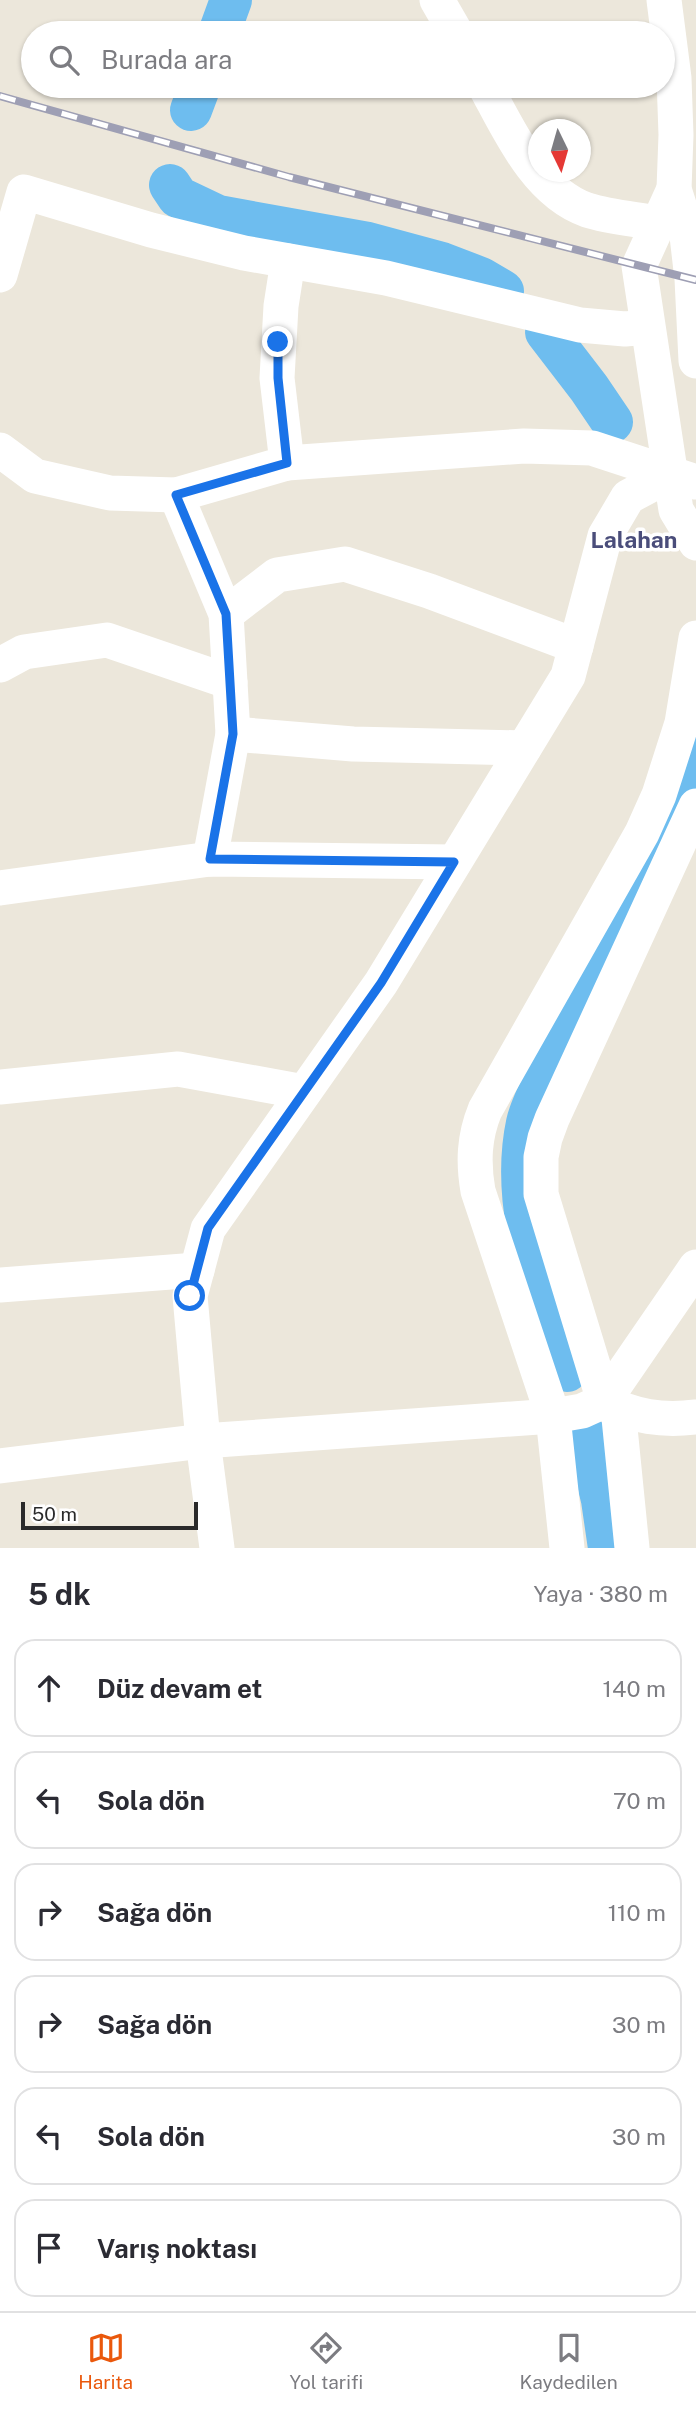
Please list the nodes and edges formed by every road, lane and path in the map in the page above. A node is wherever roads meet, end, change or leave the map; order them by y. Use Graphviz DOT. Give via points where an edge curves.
graph roads {
  1 [pos="437,0"];
  2 [pos="664,0"];
  3 [pos="449,21"];
  4 [pos="667,21"];
  5 [pos="492,98"];
  6 [pos="675,98"];
  7 [pos="680,227"];
  8 [pos="288,261"];
  9 [pos="0,275"];
  10 [pos="647,327"];
  11 [pos="696,361"];
  12 [pos="0,450"];
  13 [pos="287,463"];
  14 [pos="683,478"];
  15 [pos="176,495"];
  16 [pos="696,543"];
  17 [pos="226,614"];
  18 [pos="696,638"];
  19 [pos="576,646"];
  20 [pos="0,665"];
  21 [pos="230,682"];
  22 [pos="233,734"];
  23 [pos="524,748"];
  24 [pos="696,806"];
  25 [pos="210,859"];
  26 [pos="454,862"];
  27 [pos="0,888"];
  28 [pos="0,1087"];
  29 [pos="304,1092"];
  30 [pos="696,1267"];
  31 [pos="197,1270"];
  32 [pos="0,1285"];
  33 [pos="611,1405"];
  34 [pos="553,1416"];
  35 [pos="696,1418"];
  36 [pos="203,1441"];
  37 [pos="0,1466"];
  38 [pos="218,1548"];
  39 [pos="568,1548"];
  40 [pos="632,1548"];
  1 -- 3 [label="street"];
  2 -- 4 [label="street"];
  5 -- 7 [label="street" via="523,154 550,185 586,210"];
  6 -- 7 [label="street" via="674,189"];
  7 -- 10 [label="street" via="639,266"];
  7 -- 11 [label="street" via="692,279"];
  8 -- 9 [label="street" via="200,243 24,192"];
  8 -- 10 [label="street" via="386,278 580,325"];
  8 -- 13 [label="street" via="278,378"];
  10 -- 14 [label="street"];
  12 -- 15 [label="street" via="35,476 110,493"];
  13 -- 14 [label="street" via="524,446 592,448"];
  13 -- 15 [label="street"];
  14 -- 16 [label="street" via="676,510"];
  14 -- 19 [label="street" via="628,497 605,536"];
  15 -- 17 [label="street"];
  17 -- 19 [label="street" via="278,575 345,564"];
  17 -- 21 [label="street"];
  18 -- 34 [label="street" via="682,723 655,804 485,1110 476,1140 478,1191"];
  19 -- 23 [label="street" via="568,676"];
  20 -- 21 [label="street" via="24,652 107,640"];
  21 -- 22 [label="street"];
  22 -- 23 [label="street" via="353,744"];
  22 -- 25 [label="street"];
  23 -- 26 [label="street"];
  24 -- 33 [label="street" via="552,1119 541,1157 545,1210"];
  25 -- 26 [label="street"];
  25 -- 27 [label="street"];
  26 -- 29 [label="street" via="381,983"];
  28 -- 29 [label="street" via="178,1069"];
  29 -- 31 [label="street" via="208,1228"];
  30 -- 33 [label="street"];
  31 -- 32 [label="street"];
  31 -- 36 [label="street" via="190,1296"];
  33 -- 34 [label="street"];
  33 -- 35 [label="street" via="646,1418"];
  33 -- 40 [label="street"];
  34 -- 36 [label="street"];
  34 -- 39 [label="street"];
  36 -- 37 [label="street"];
  36 -- 38 [label="street"];
}
